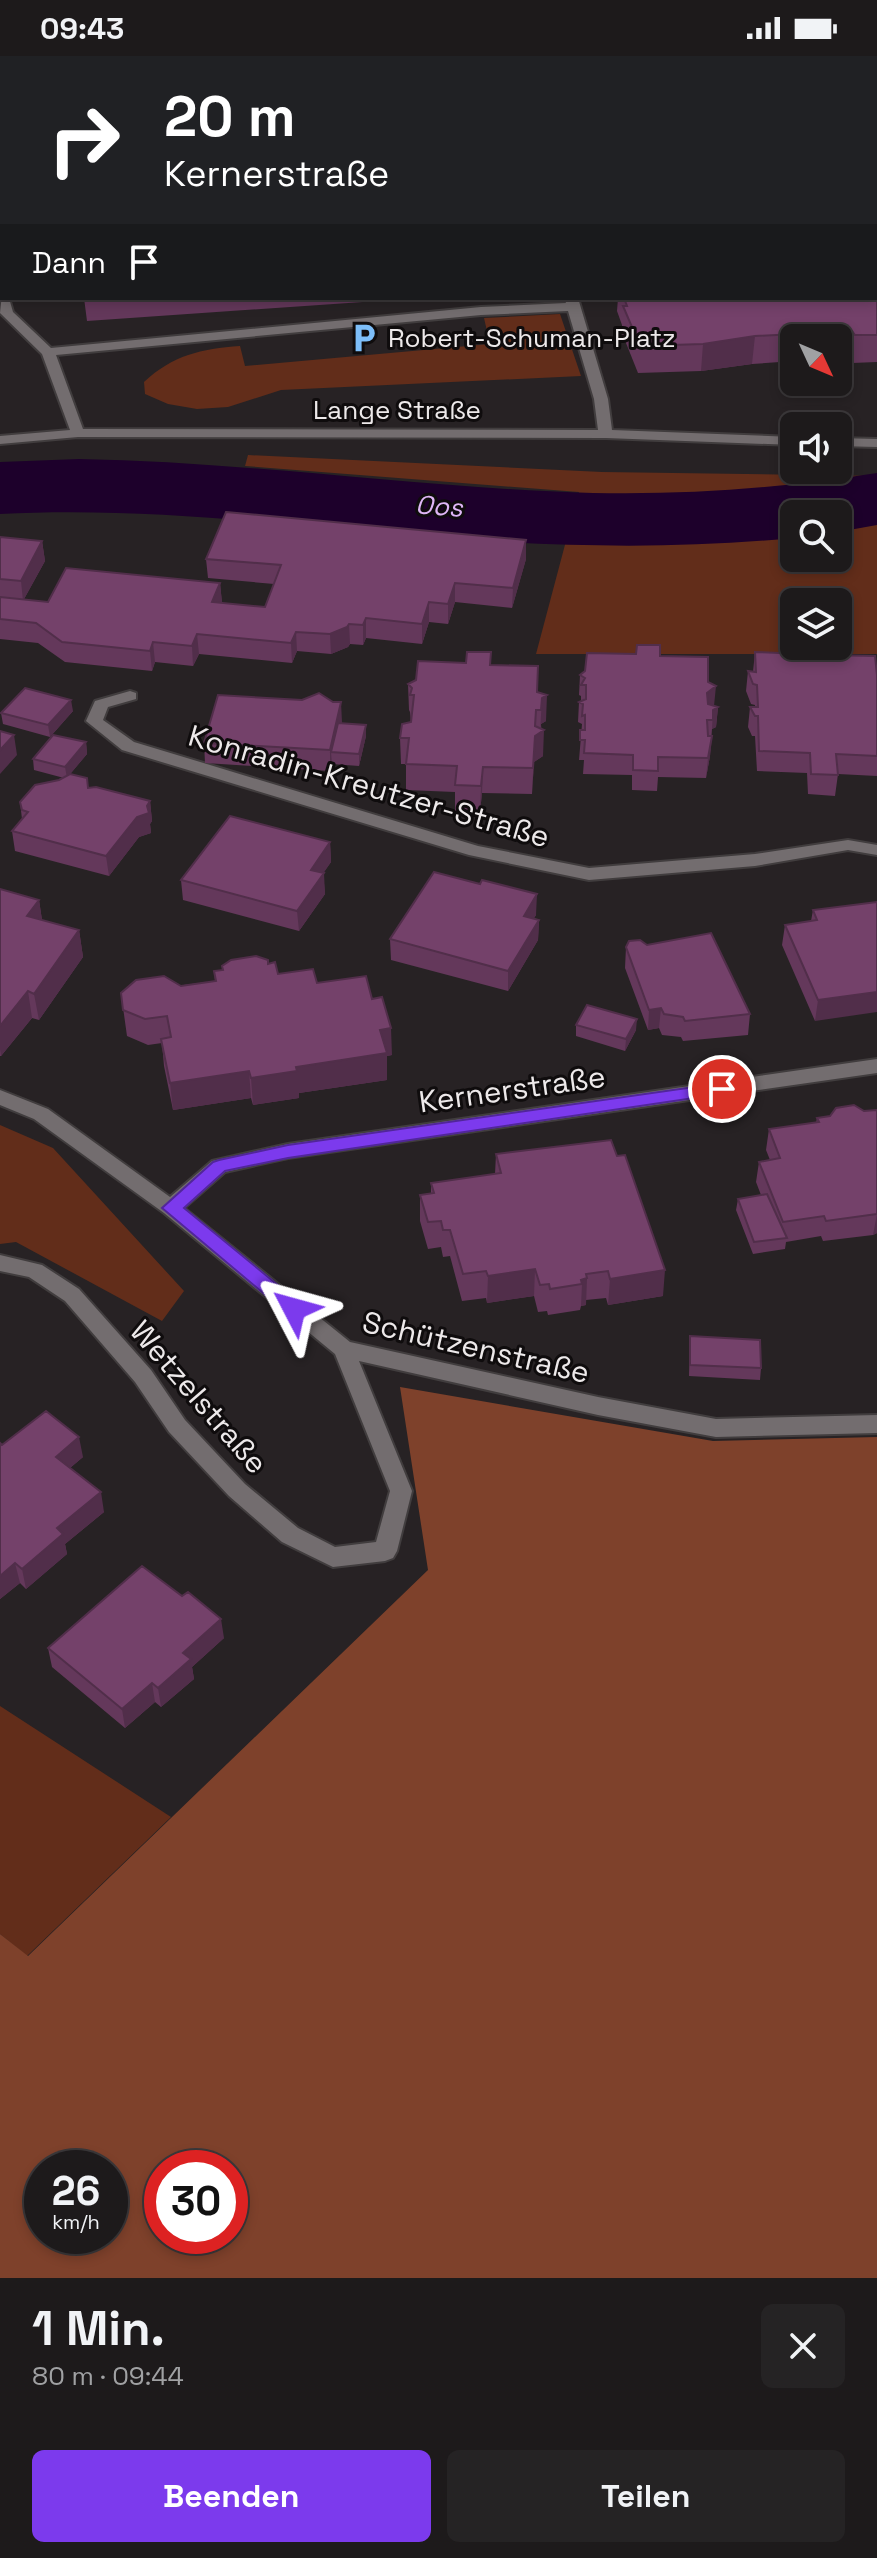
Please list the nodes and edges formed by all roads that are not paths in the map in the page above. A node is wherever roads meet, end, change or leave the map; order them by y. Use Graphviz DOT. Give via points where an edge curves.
graph roads {
  1 [pos="3,300"];
  2 [pos="572,302"];
  3 [pos="48,352"];
  4 [pos="78,433"];
  5 [pos="606,434"];
  6 [pos="0,440"];
  7 [pos="780,440"];
  8 [pos="852,442"];
  9 [pos="877,443"];
  10 [pos="130,696"];
  11 [pos="877,850"];
  12 [pos="877,1066"];
  13 [pos="0,1097"];
  14 [pos="171,1208"];
  15 [pos="0,1263"];
  16 [pos="344,1349"];
  17 [pos="877,1424"];
  1 -- 3 [label="street" via="7,313"];
  2 -- 3 [label="street"];
  2 -- 5 [label="street"];
  3 -- 4 [label="street"];
  4 -- 5 [label="street, Lange Straße"];
  4 -- 6 [label="street, Lange Straße"];
  5 -- 7 [label="street, Lange Straße"];
  8 -- 9 [label="street"];
  10 -- 11 [label="street, Konradin-Kreutzer-Straße" via="101,704 94,721 128,746 475,851 546,866 589,874 755,860 848,845"];
  12 -- 14 [label="street, Kernerstraße" via="288,1151 219,1166"];
  13 -- 14 [label="street, Schützenstraße" via="41,1114"];
  14 -- 16 [label="street, Schützenstraße"];
  15 -- 16 [label="street, Wetzelstraße" via="35,1271 72,1295 143,1376 177,1426 237,1490 290,1535 333,1557 385,1551 401,1491"];
  16 -- 17 [label="street, Schützenstraße" via="716,1428"];
}
